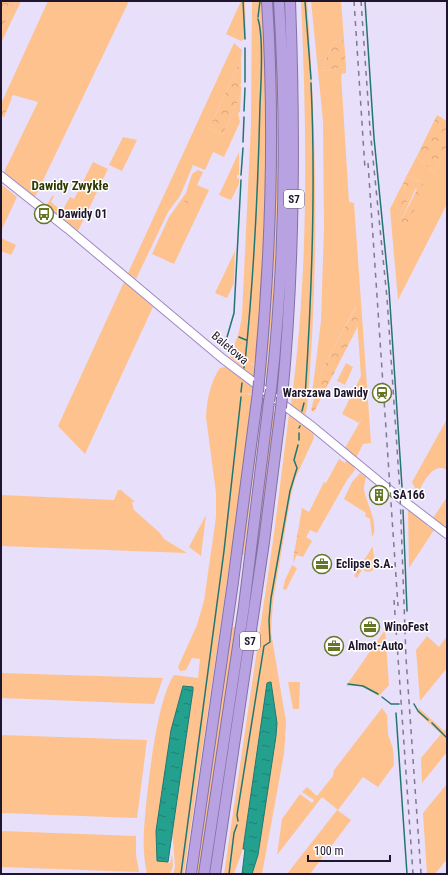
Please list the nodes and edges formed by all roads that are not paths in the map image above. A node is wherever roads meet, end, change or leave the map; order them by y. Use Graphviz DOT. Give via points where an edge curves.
graph roads {
  1 [pos="267,1"];
  2 [pos="279,1"];
  3 [pos="290,1"];
  4 [pos="1,176"];
  5 [pos="447,534"];
  6 [pos="249,554"];
  7 [pos="225,639"];
  8 [pos="191,874"];
  9 [pos="204,874"];
  10 [pos="216,874"];
  1 -- 7 [label="highway, S7, bridge" via="272,119 269,266 249,472"];
  2 -- 6 [label="highway, bridge" via="283,186 276,336"];
  3 -- 10 [label="highway, S7, bridge" via="294,200 282,397 264,542"];
  4 -- 5 [label="street, Baletowa" via="223,359"];
  6 -- 7 [label="highway"];
  6 -- 9 [label="highway" via="244,606"];
  7 -- 8 [label="highway, S7"];
}
